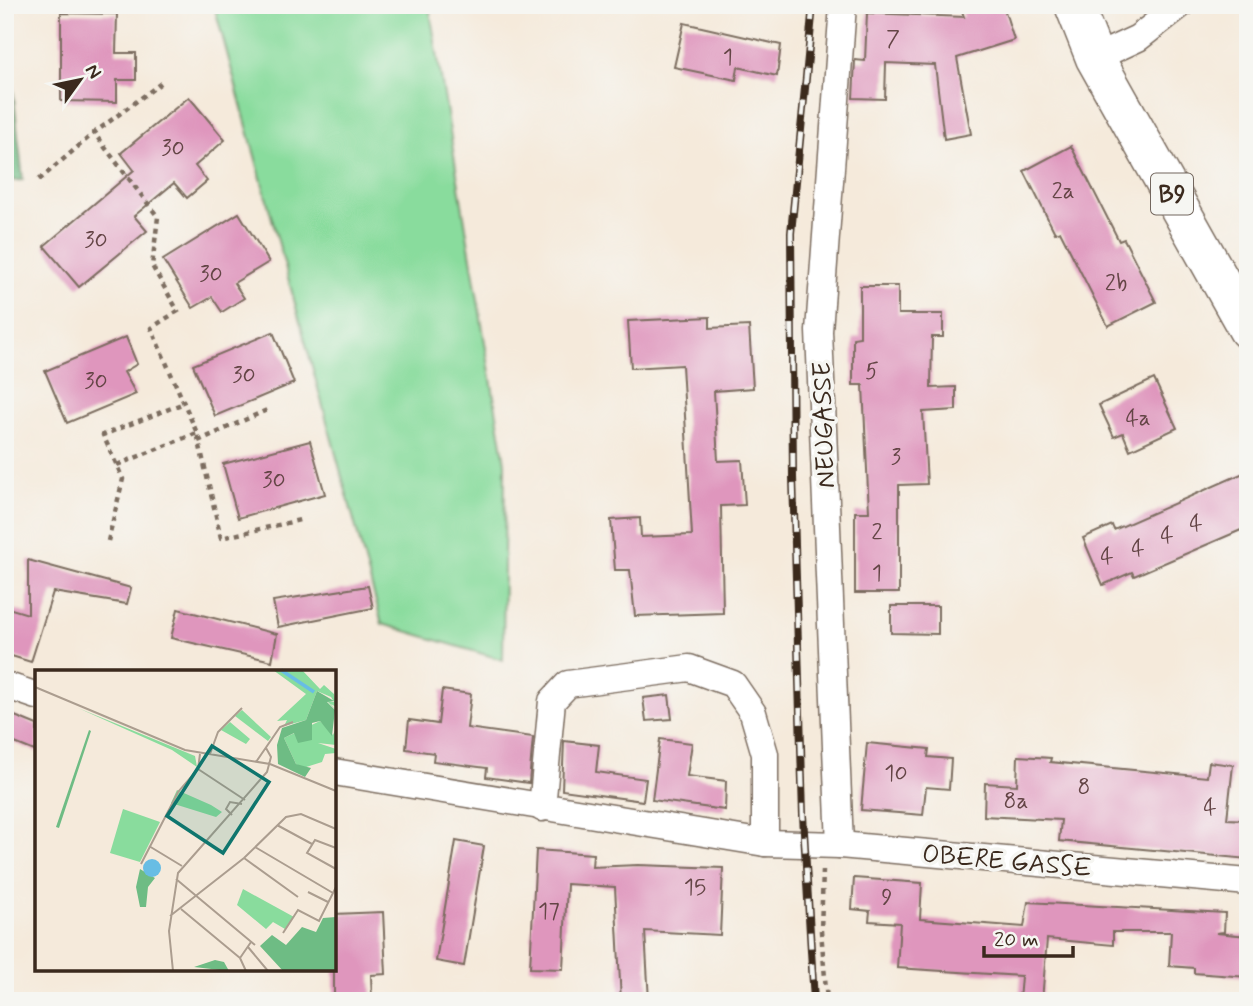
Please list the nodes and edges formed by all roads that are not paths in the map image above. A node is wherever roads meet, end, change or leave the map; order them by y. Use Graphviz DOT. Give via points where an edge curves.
graph roads {
  1 [pos="843,5"];
  2 [pos="1074,5"];
  3 [pos="1180,5"];
  4 [pos="1095,58"];
  5 [pos="1248,330"];
  6 [pos="5,685"];
  7 [pos="35,695"];
  8 [pos="336,772"];
  9 [pos="542,808"];
  10 [pos="765,844"];
  11 [pos="835,845"];
  12 [pos="1248,882"];
  1 -- 11 [label="street, NEUGASSE" via="819,331"];
  2 -- 4 [label="main road, B9"];
  3 -- 4 [label="street" via="1138,38"];
  4 -- 5 [label="main road, B9"];
  6 -- 7 [label="street"];
  8 -- 9 [label="street, OBERE GASSE"];
  9 -- 10 [label="street, OBERE GASSE"];
  9 -- 10 [label="street" via="552,701 568,684 689,668 733,684 753,713 765,754"];
  10 -- 11 [label="street, OBERE GASSE"];
  11 -- 12 [label="street, OBERE GASSE"];
}
